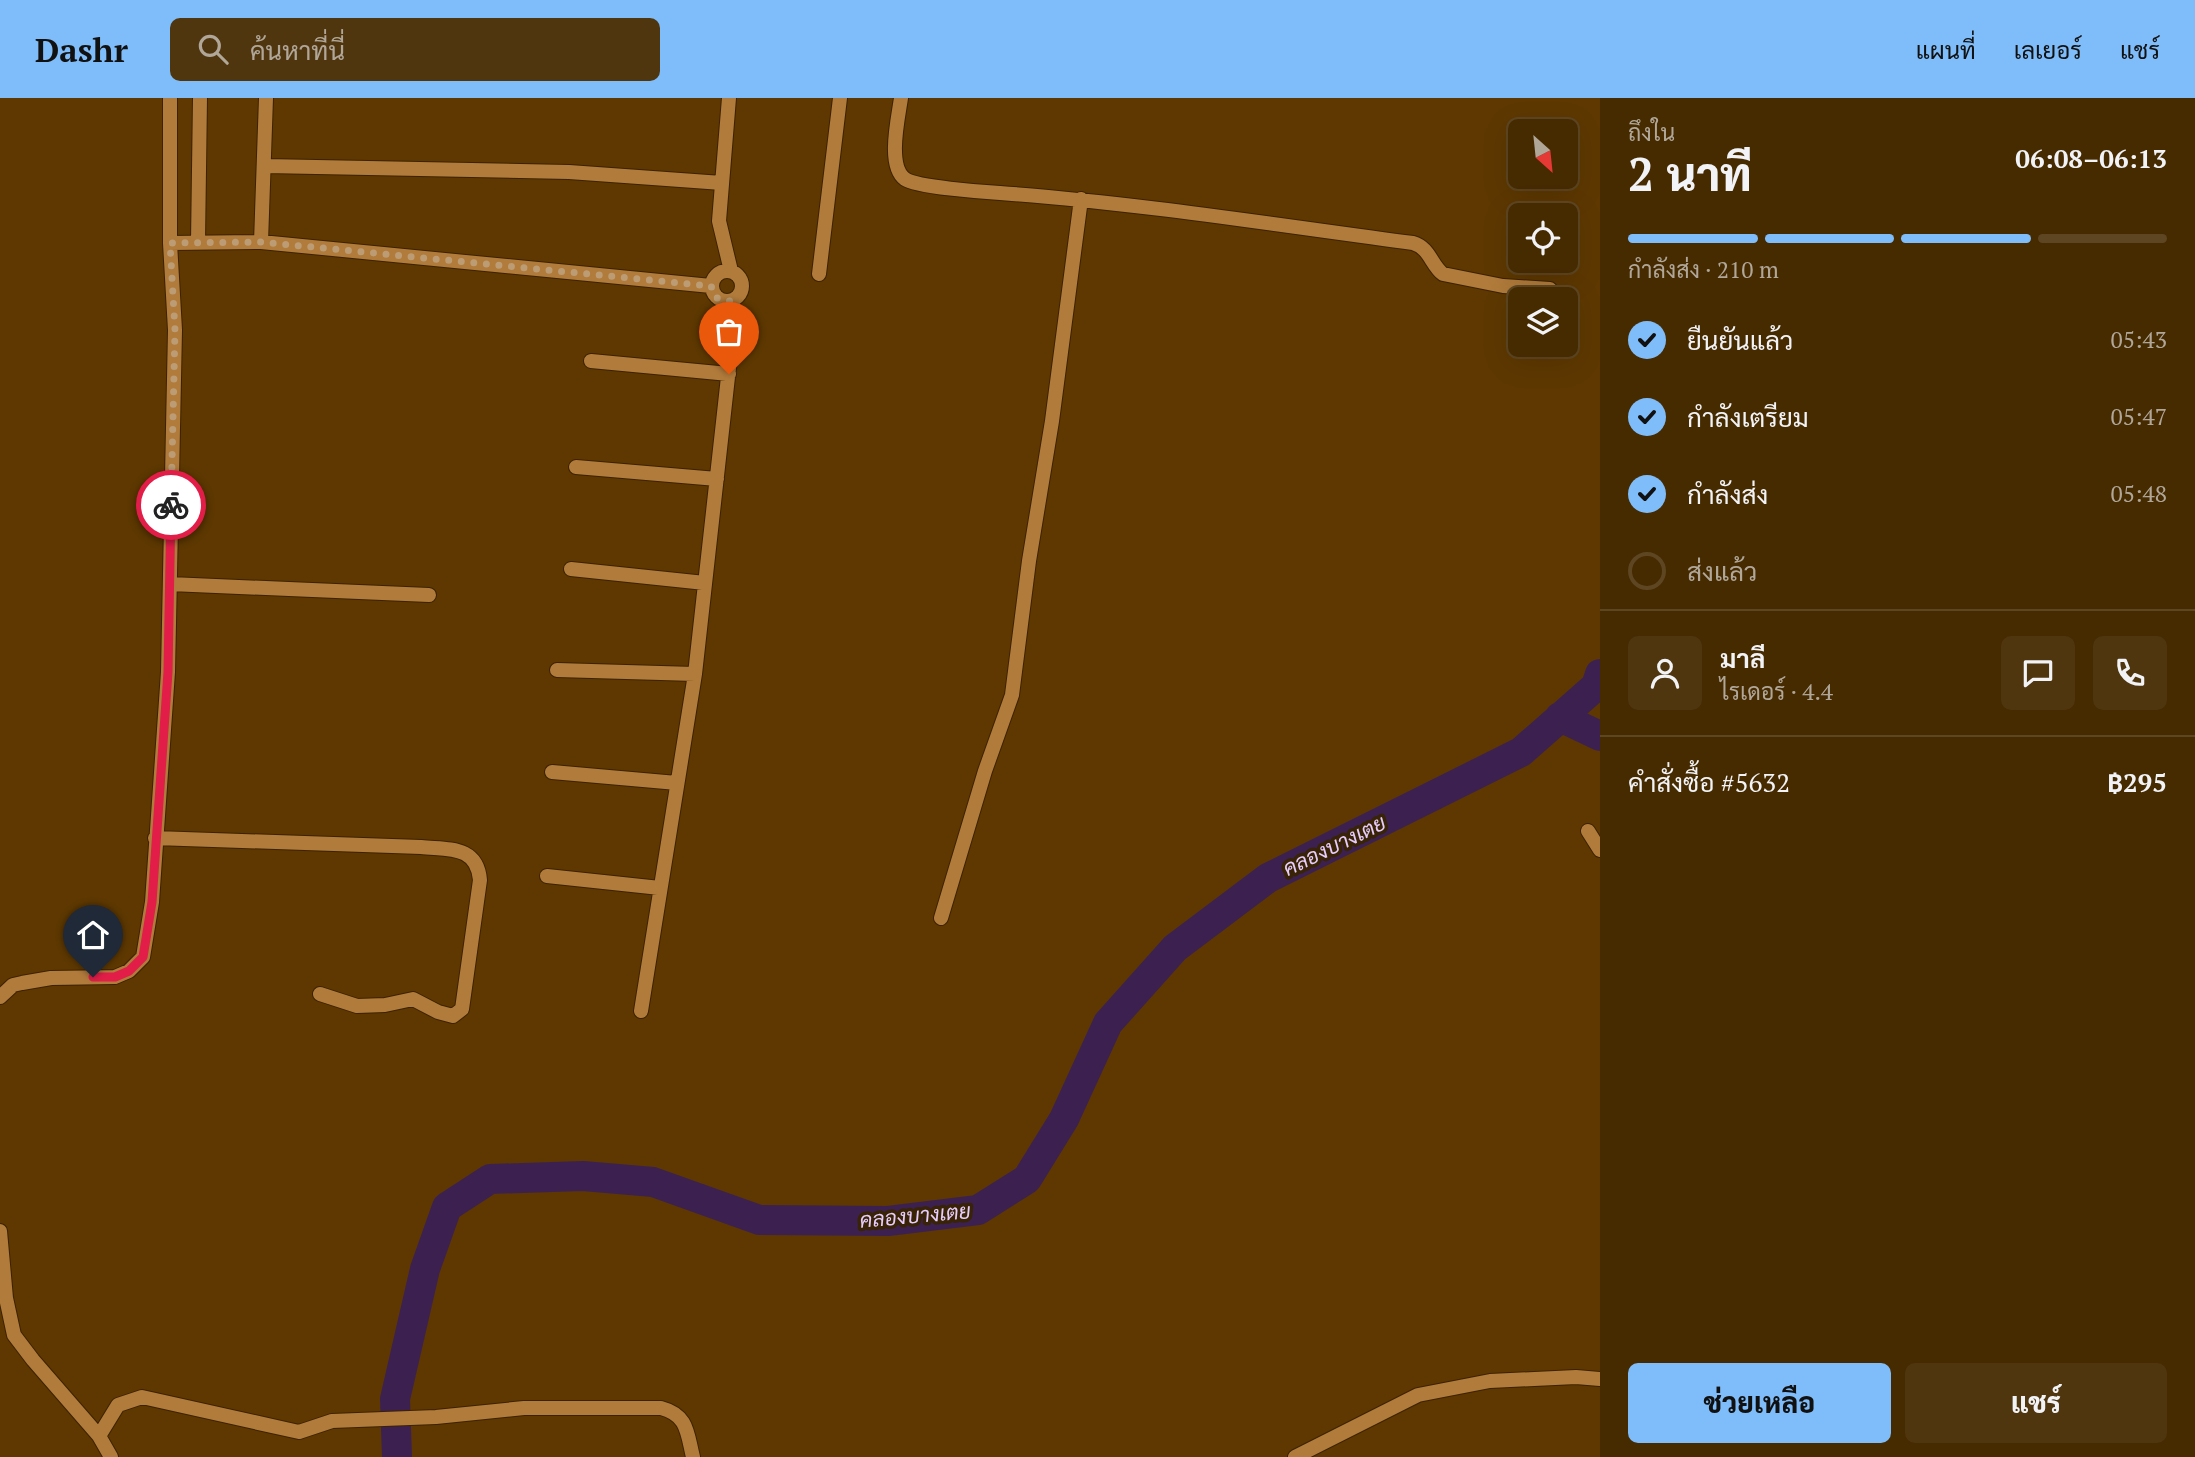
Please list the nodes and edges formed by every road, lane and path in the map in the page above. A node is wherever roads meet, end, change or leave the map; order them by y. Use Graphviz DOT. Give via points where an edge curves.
graph roads {
  1 [pos="170,98"];
  2 [pos="200,98"];
  3 [pos="265,98"];
  4 [pos="729,98"];
  5 [pos="840,98"];
  6 [pos="901,98"];
  7 [pos="265,166"];
  8 [pos="722,183"];
  9 [pos="1081,199"];
  10 [pos="198,242"];
  11 [pos="261,242"];
  12 [pos="170,243"];
  13 [pos="731,271"];
  14 [pos="819,274"];
  15 [pos="711,286"];
  16 [pos="1519,287"];
  17 [pos="730,301"];
  18 [pos="591,360"];
  19 [pos="729,374"];
  20 [pos="576,467"];
  21 [pos="717,479"];
  22 [pos="571,569"];
  23 [pos="705,583"];
  24 [pos="170,584"];
  25 [pos="429,596"];
  26 [pos="557,670"];
  27 [pos="695,674"];
  28 [pos="552,772"];
  29 [pos="677,783"];
  30 [pos="1588,831"];
  31 [pos="155,838"];
  32 [pos="1600,850"];
  33 [pos="547,876"];
  34 [pos="660,888"];
  35 [pos="941,918"];
  36 [pos="320,994"];
  37 [pos="0,997"];
  38 [pos="641,1011"];
  39 [pos="0,1231"];
  40 [pos="1600,1379"];
  41 [pos="99,1436"];
  42 [pos="111,1457"];
  43 [pos="693,1457"];
  44 [pos="1295,1457"];
  1 -- 12 [label="street"];
  2 -- 10 [label="street"];
  3 -- 7 [label="street"];
  4 -- 8 [label="street"];
  5 -- 14 [label="street"];
  6 -- 9 [label="street" via="894,157 898,173 908,182"];
  7 -- 8 [label="street" via="569,172"];
  7 -- 11 [label="street"];
  8 -- 13 [label="street" via="719,221"];
  9 -- 16 [label="street" via="1413,243 1426,250 1443,274"];
  9 -- 35 [label="street" via="1012,695"];
  10 -- 11 [label="street"];
  10 -- 12 [label="street"];
  11 -- 15 [label="street"];
  12 -- 24 [label="street" via="175,330"];
  13 -- 15 [label="street" via="717,274"];
  13 -- 17 [label="street" via="743,286"];
  15 -- 17 [label="street" via="717,298"];
  17 -- 19 [label="street"];
  18 -- 19 [label="street"];
  19 -- 21 [label="street"];
  20 -- 21 [label="street"];
  21 -- 23 [label="street"];
  22 -- 23 [label="street"];
  23 -- 27 [label="street"];
  24 -- 25 [label="street"];
  24 -- 31 [label="street"];
  26 -- 27 [label="street"];
  27 -- 29 [label="street"];
  28 -- 29 [label="street"];
  29 -- 34 [label="street"];
  30 -- 32 [label="street"];
  31 -- 36 [label="street" via="421,847 469,854 475,860 480,880 462,1009 453,1016 413,999 357,1006"];
  31 -- 37 [label="street" via="152,902 139,964 115,977 51,978 13,985"];
  33 -- 34 [label="street"];
  34 -- 38 [label="street"];
  39 -- 41 [label="street" via="14,1335"];
  40 -- 44 [label="street" via="1490,1381 1418,1395"];
  41 -- 42 [label="street"];
  41 -- 43 [label="street" via="118,1405 142,1397 292,1432 307,1432 331,1422 524,1408 661,1408 675,1411 684,1422"];
}
